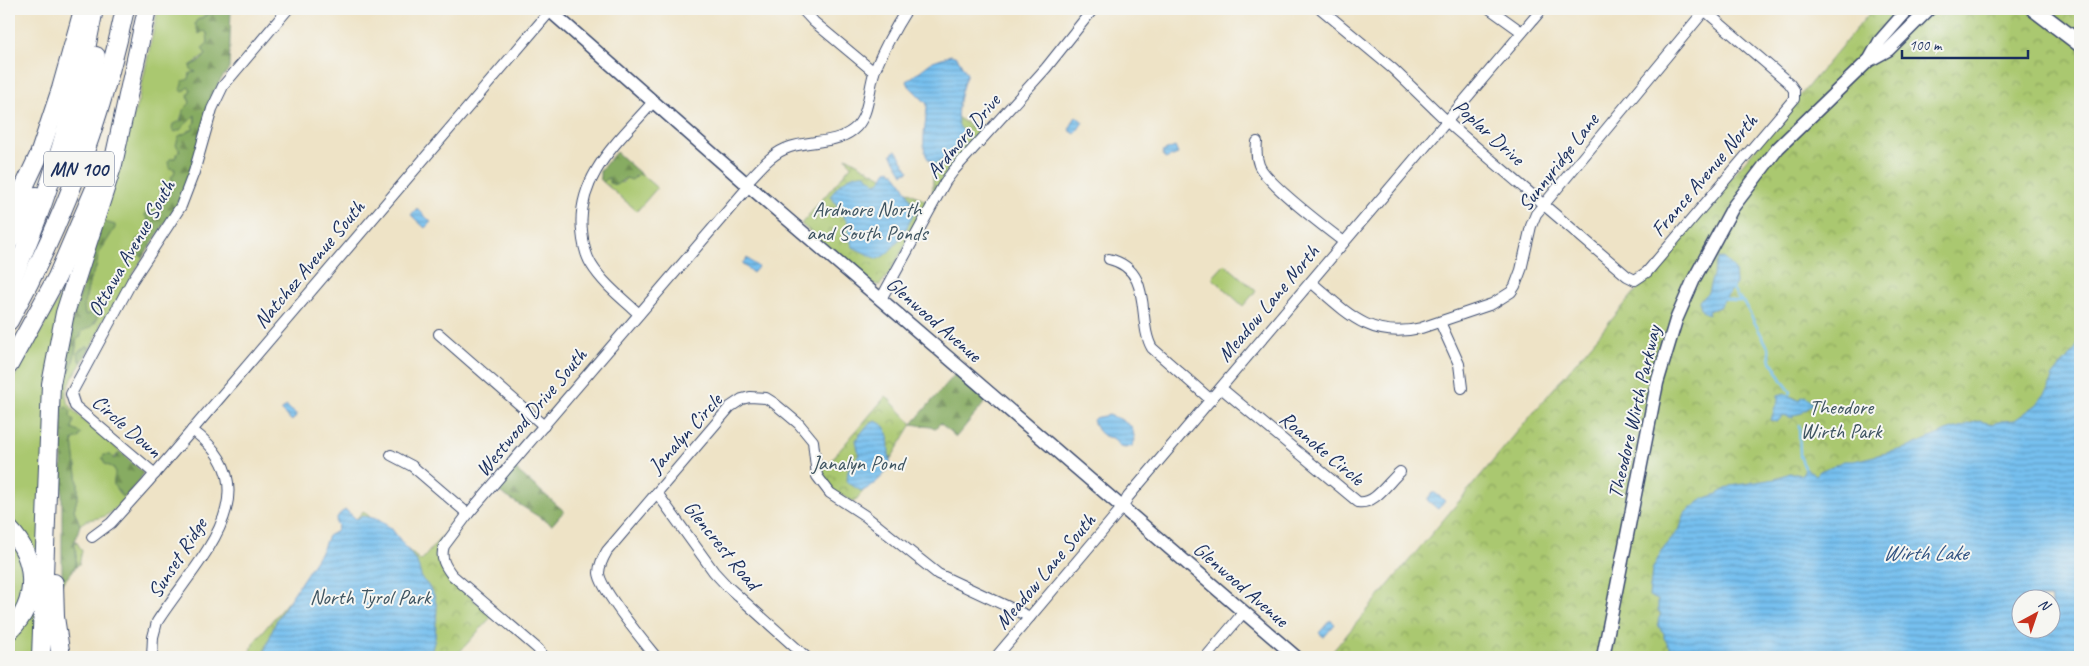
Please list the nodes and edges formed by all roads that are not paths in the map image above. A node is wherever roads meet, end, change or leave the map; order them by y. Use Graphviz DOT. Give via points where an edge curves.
graph roads {
  1 [pos="84,9"];
  2 [pos="94,9"];
  3 [pos="106,9"];
  4 [pos="125,9"];
  5 [pos="147,9"];
  6 [pos="288,9"];
  7 [pos="550,9"];
  8 [pos="802,9"];
  9 [pos="907,9"];
  10 [pos="1093,9"];
  11 [pos="1321,9"];
  12 [pos="1490,9"];
  13 [pos="1542,9"];
  14 [pos="1908,9"];
  15 [pos="1929,9"];
  16 [pos="2034,9"];
  17 [pos="1704,10"];
  18 [pos="1522,32"];
  19 [pos="2080,44"];
  20 [pos="1868,62"];
  21 [pos="134,68"];
  22 [pos="874,72"];
  23 [pos="654,102"];
  24 [pos="1447,121"];
  25 [pos="65,131"];
  26 [pos="1257,142"];
  27 [pos="747,185"];
  28 [pos="1544,204"];
  29 [pos="9,219"];
  30 [pos="9,241"];
  31 [pos="49,241"];
  32 [pos="1344,242"];
  33 [pos="1109,259"];
  34 [pos="1635,280"];
  35 [pos="1311,282"];
  36 [pos="9,285"];
  37 [pos="881,300"];
  38 [pos="639,314"];
  39 [pos="9,321"];
  40 [pos="1440,322"];
  41 [pos="439,334"];
  42 [pos="56,353"];
  43 [pos="9,365"];
  44 [pos="1221,388"];
  45 [pos="1462,388"];
  46 [pos="1211,400"];
  47 [pos="75,406"];
  48 [pos="544,426"];
  49 [pos="192,430"];
  50 [pos="391,455"];
  51 [pos="1400,472"];
  52 [pos="155,474"];
  53 [pos="657,493"];
  54 [pos="1122,508"];
  55 [pos="468,514"];
  56 [pos="9,529"];
  57 [pos="92,537"];
  58 [pos="1243,612"];
  59 [pos="1030,616"];
  60 [pos="9,631"];
  61 [pos="41,657"];
  62 [pos="61,657"];
  63 [pos="152,657"];
  64 [pos="543,657"];
  65 [pos="656,657"];
  66 [pos="806,657"];
  67 [pos="996,657"];
  68 [pos="1206,657"];
  69 [pos="1296,657"];
  70 [pos="1603,657"];
  1 -- 29 [label="highway" via="39,155"];
  2 -- 25 [label="highway"];
  3 -- 31 [label="highway" via="84,112 58,196"];
  4 -- 31 [label="highway, MN 100" via="90,138"];
  5 -- 21 [label="highway, MN 100"];
  6 -- 47 [label="street, Ottawa Avenue South" via="223,86 212,109 186,195 75,383 71,394"];
  7 -- 23 [label="street, Glenwood Avenue"];
  7 -- 49 [label="street, Natchez Avenue South"];
  8 -- 22 [label="street"];
  9 -- 22 [label="street, Westwood Drive South" via="892,32"];
  10 -- 37 [label="street, Ardmore Drive" via="1046,68 945,182"];
  11 -- 24 [label="street, Poplar Drive" via="1393,69"];
  12 -- 18 [label="street"];
  13 -- 18 [label="street, Meadow Lane North"];
  14 -- 20 [label="street, Theodore Wirth Parkway" via="1880,41"];
  15 -- 20 [label="street, Theodore Wirth Parkway" via="1888,50"];
  16 -- 19 [label="main road"];
  17 -- 28 [label="street, Sunnyridge Lane"];
  17 -- 34 [label="street, France Avenue North" via="1789,83 1794,90 1794,98 1647,272"];
  18 -- 24 [label="street, Meadow Lane North"];
  20 -- 70 [label="street, Theodore Wirth Parkway" via="1766,162 1733,207 1694,279 1676,320 1657,384"];
  21 -- 42 [label="highway" via="113,164 65,313"];
  21 -- 43 [label="highway, MN 100" via="113,140 85,215 45,301"];
  22 -- 27 [label="street, Westwood Drive South" via="865,112 854,130 836,138 788,148 769,158"];
  23 -- 27 [label="street, Glenwood Avenue"];
  23 -- 38 [label="street" via="596,170 585,191 581,211 583,245 590,263"];
  24 -- 28 [label="street, Poplar Drive"];
  24 -- 32 [label="street, Meadow Lane North"];
  25 -- 30 [label="highway" via="31,207"];
  25 -- 36 [label="highway" via="47,196"];
  26 -- 32 [label="street, Meadow Lane North" via="1256,158 1262,171"];
  27 -- 37 [label="street, Glenwood Avenue"];
  27 -- 38 [label="street, Westwood Drive South"];
  28 -- 34 [label="street, Poplar Drive"];
  28 -- 40 [label="street, Sunnyridge Lane" via="1533,220 1521,270 1511,292 1492,304"];
  31 -- 39 [label="highway, MN 100"];
  32 -- 35 [label="street, Meadow Lane North"];
  33 -- 46 [label="street" via="1122,264 1138,284 1148,342 1152,348"];
  35 -- 40 [label="street, Sunnyridge Lane" via="1356,319 1380,330 1409,331"];
  35 -- 44 [label="street, Meadow Lane North"];
  37 -- 54 [label="street, Glenwood Avenue"];
  38 -- 48 [label="street, Westwood Drive South"];
  40 -- 45 [label="street" via="1460,364"];
  41 -- 48 [label="street"];
  42 -- 61 [label="highway" via="50,402"];
  42 -- 62 [label="highway" via="54,597"];
  44 -- 46 [label="street, Meadow Lane North"];
  44 -- 51 [label="street, Roanoke Circle" via="1358,502 1372,500"];
  46 -- 54 [label="street"];
  47 -- 52 [label="street, Circle Down"];
  48 -- 55 [label="street, Westwood Drive South"];
  49 -- 52 [label="street, Natchez Avenue South"];
  49 -- 63 [label="street, Sunset Ridge" via="211,446 223,463 229,485 228,502 214,541 157,622"];
  50 -- 55 [label="street" via="412,466"];
  52 -- 57 [label="street, Natchez Avenue South" via="111,523"];
  53 -- 59 [label="street, Janalyn Circle" via="730,407 750,396 766,398 810,436 817,476 830,493 864,515 938,574"];
  53 -- 65 [label="street, Janalyn Circle" via="607,551 599,572 605,588"];
  53 -- 66 [label="street, Glencrest Road" via="714,572"];
  54 -- 58 [label="street, Glenwood Avenue"];
  54 -- 59 [label="street, Meadow Lane South"];
  55 -- 64 [label="street, Westwood Drive South" via="446,541 442,552 444,563 452,575 538,649"];
  56 -- 60 [label="highway" via="25,551 32,579 27,606"];
  58 -- 68 [label="street"];
  58 -- 69 [label="street, Glenwood Avenue"];
  59 -- 67 [label="street, Meadow Lane South"];
}
